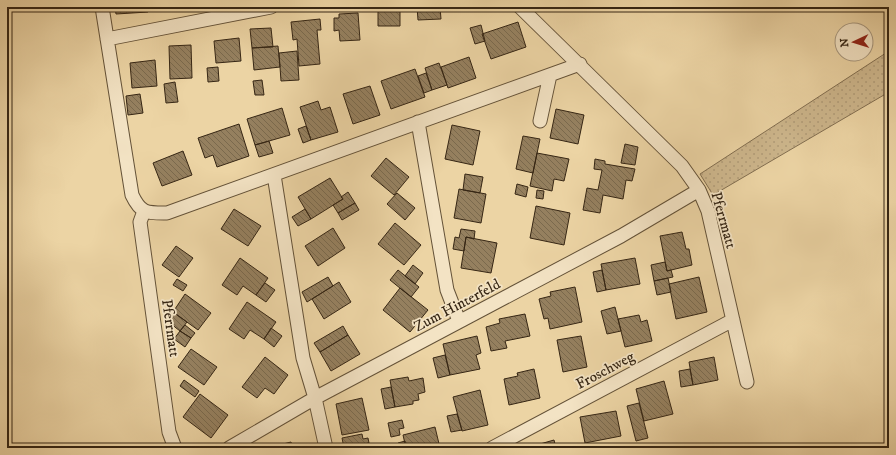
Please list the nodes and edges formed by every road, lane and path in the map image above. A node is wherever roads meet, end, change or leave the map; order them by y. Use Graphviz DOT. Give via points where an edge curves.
graph roads {
  1 [pos="102,7"];
  2 [pos="271,7"];
  3 [pos="520,7"];
  4 [pos="107,39"];
  5 [pos="580,64"];
  6 [pos="550,75"];
  7 [pos="540,121"];
  8 [pos="418,122"];
  9 [pos="274,175"];
  10 [pos="699,190"];
  11 [pos="144,211"];
  12 [pos="734,320"];
  13 [pos="459,322"];
  14 [pos="747,382"];
  15 [pos="315,398"];
  16 [pos="242,445"];
  17 [pos="175,448"];
  18 [pos="229,448"];
  19 [pos="326,448"];
  20 [pos="492,448"];
  1 -- 4 [label="street"];
  2 -- 4 [label="street"];
  3 -- 5 [label="street, Pferrmatt"];
  4 -- 11 [label="street" via="132,195 137,206"];
  5 -- 6 [label="street"];
  5 -- 10 [label="street, Pferrmatt" via="682,166"];
  6 -- 7 [label="street"];
  6 -- 8 [label="street"];
  8 -- 9 [label="street"];
  8 -- 13 [label="street" via="447,290"];
  9 -- 11 [label="street" via="167,213"];
  9 -- 15 [label="street" via="303,358"];
  10 -- 12 [label="street, Pferrmatt" via="708,212"];
  10 -- 13 [label="street, Zum Hinterfeld" via="621,236"];
  11 -- 17 [label="street, Pferrmatt" via="140,222 169,432"];
  12 -- 14 [label="street, Pferrmatt"];
  12 -- 20 [label="street, Froschweg"];
  13 -- 15 [label="street, Zum Hinterfeld"];
  15 -- 16 [label="street, Zum Hinterfeld"];
  15 -- 19 [label="street"];
  16 -- 18 [label="street, Zum Hinterfeld"];
}
